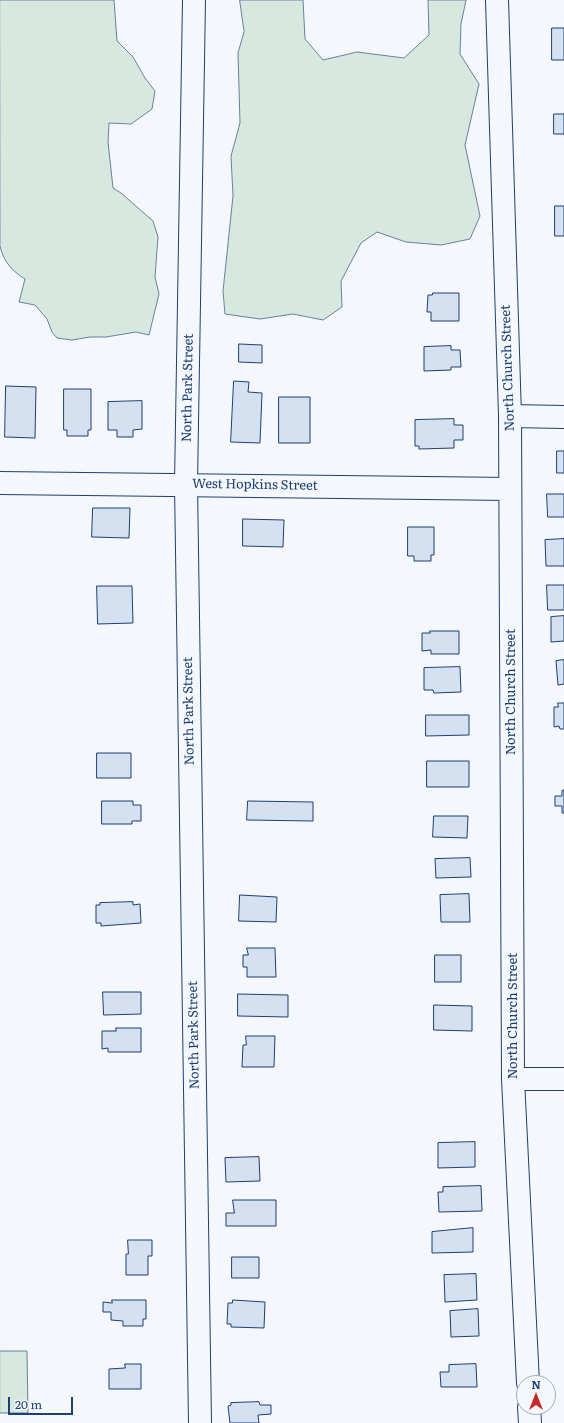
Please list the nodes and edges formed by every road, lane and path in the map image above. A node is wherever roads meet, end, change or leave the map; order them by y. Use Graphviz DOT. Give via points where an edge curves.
graph roads {
  1 [pos="194,0"];
  2 [pos="497,0"];
  3 [pos="510,416"];
  4 [pos="564,417"];
  5 [pos="0,483"];
  6 [pos="186,484"];
  7 [pos="510,490"];
  8 [pos="513,1079"];
  9 [pos="564,1079"];
  10 [pos="528,1375"];
  11 [pos="200,1423"];
  1 -- 6 [label="main road, North Park Street"];
  2 -- 3 [label="main road, North Church Street"];
  3 -- 4 [label="main road"];
  3 -- 7 [label="main road, North Church Street"];
  5 -- 6 [label="main road, West Hopkins Street"];
  6 -- 7 [label="main road, West Hopkins Street"];
  6 -- 11 [label="main road, North Park Street"];
  7 -- 8 [label="main road, North Church Street"];
  8 -- 9 [label="main road"];
  8 -- 10 [label="main road, North Church Street"];
}
